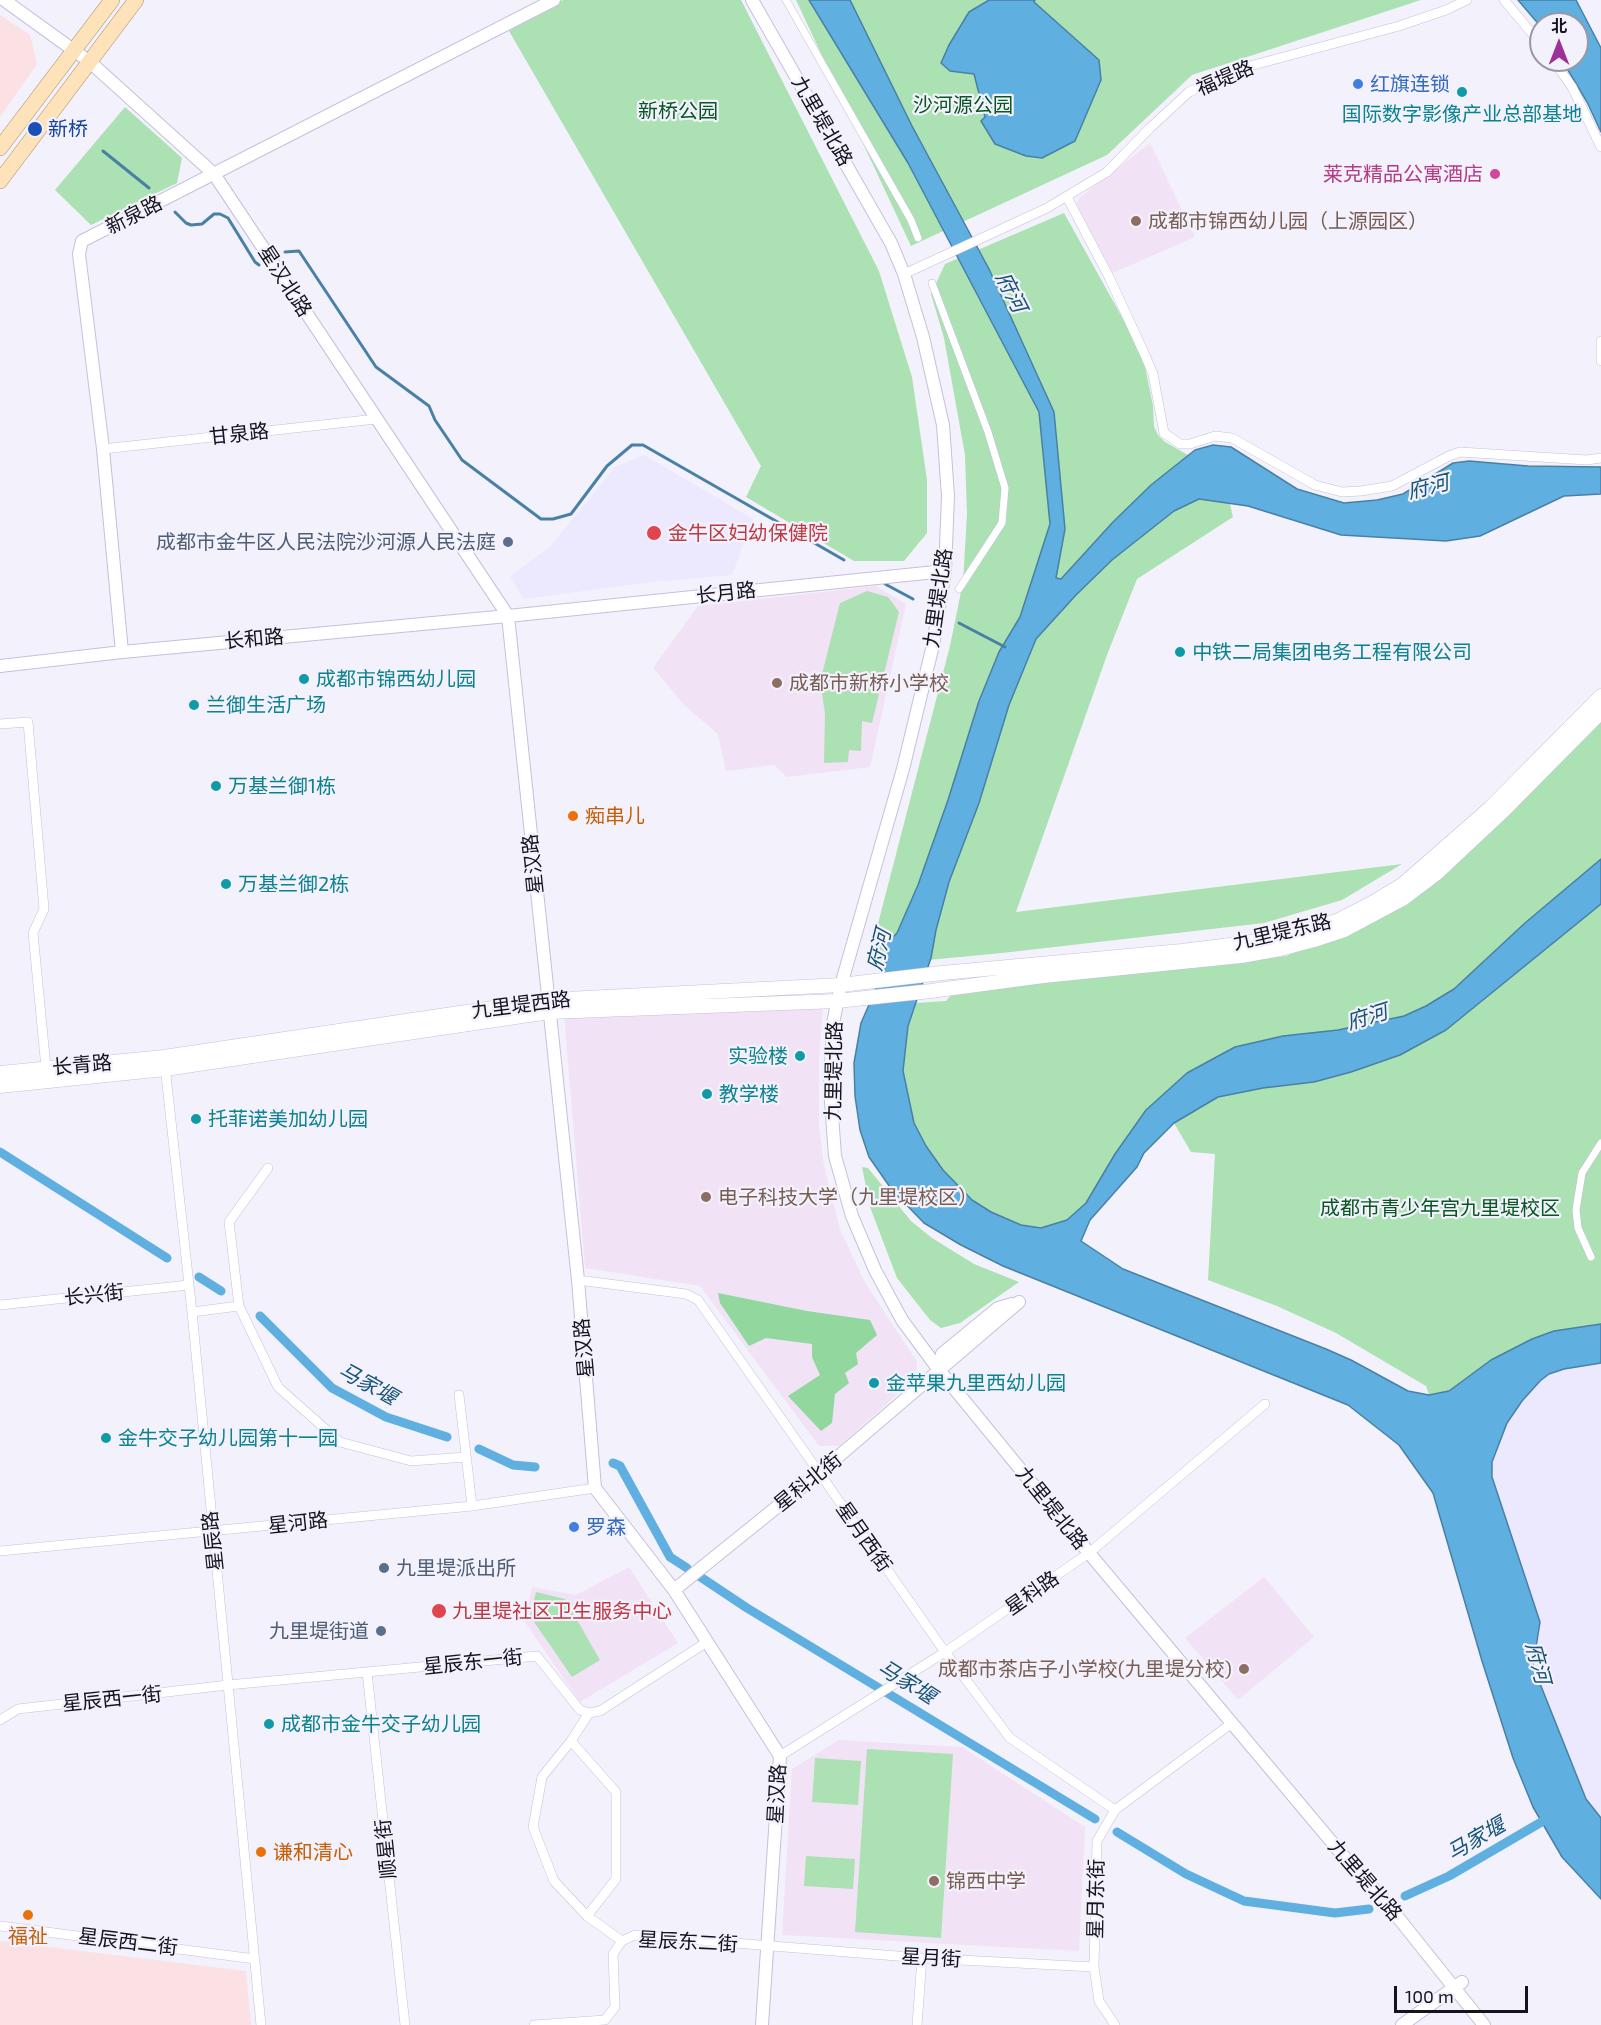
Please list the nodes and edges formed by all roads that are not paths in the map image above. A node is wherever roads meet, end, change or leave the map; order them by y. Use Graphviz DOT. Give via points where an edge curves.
graph roads {
  1 [pos="4,0"];
  2 [pos="112,0"];
  3 [pos="136,0"];
  4 [pos="554,0"];
  5 [pos="752,0"];
  6 [pos="786,0"];
  7 [pos="1467,0"];
  8 [pos="1504,0"];
  9 [pos="1529,29"];
  10 [pos="74,50"];
  11 [pos="90,62"];
  12 [pos="1561,72"];
  13 [pos="1601,147"];
  14 [pos="0,148"];
  15 [pos="214,174"];
  16 [pos="0,181"];
  17 [pos="1067,197"];
  18 [pos="918,238"];
  19 [pos="904,274"];
  20 [pos="932,283"];
  21 [pos="1601,341"];
  22 [pos="1601,361"];
  23 [pos="376,419"];
  24 [pos="102,449"];
  25 [pos="1601,458"];
  26 [pos="945,571"];
  27 [pos="959,589"];
  28 [pos="508,616"];
  29 [pos="122,652"];
  30 [pos="0,666"];
  31 [pos="1601,696"];
  32 [pos="1601,712"];
  33 [pos="0,724"];
  34 [pos="880,979"];
  35 [pos="841,985"];
  36 [pos="837,1000"];
  37 [pos="548,1006"];
  38 [pos="164,1063"];
  39 [pos="46,1068"];
  40 [pos="0,1073"];
  41 [pos="0,1086"];
  42 [pos="1601,1143"];
  43 [pos="268,1168"];
  44 [pos="1591,1257"];
  45 [pos="578,1280"];
  46 [pos="189,1286"];
  47 [pos="0,1305"];
  48 [pos="239,1306"];
  49 [pos="192,1312"];
  50 [pos="939,1370"];
  51 [pos="459,1395"];
  52 [pos="1265,1404"];
  53 [pos="466,1457"];
  54 [pos="819,1473"];
  55 [pos="595,1488"];
  56 [pos="472,1506"];
  57 [pos="212,1532"];
  58 [pos="0,1551"];
  59 [pos="1089,1553"];
  60 [pos="674,1590"];
  61 [pos="707,1642"];
  62 [pos="945,1652"];
  63 [pos="367,1672"];
  64 [pos="228,1685"];
  65 [pos="589,1713"];
  66 [pos="0,1720"];
  67 [pos="1232,1723"];
  68 [pos="571,1741"];
  69 [pos="780,1756"];
  70 [pos="1114,1810"];
  71 [pos="587,1916"];
  72 [pos="0,1926"];
  73 [pos="622,1941"];
  74 [pos="767,1947"];
  75 [pos="922,1958"];
  76 [pos="255,1959"];
  77 [pos="1095,1967"];
  78 [pos="1458,1985"];
  79 [pos="261,2025"];
  80 [pos="405,2025"];
  81 [pos="534,2025"];
  82 [pos="762,2025"];
  83 [pos="917,2025"];
  84 [pos="1115,2025"];
  85 [pos="1402,2025"];
  86 [pos="1484,2025"];
  1 -- 10 [label="street, 星汉北路"];
  2 -- 10 [label="main road"];
  3 -- 11 [label="main road"];
  4 -- 15 [label="street, 新泉路"];
  5 -- 19 [label="street, 九里堤北路" via="891,243"];
  6 -- 18 [label="street"];
  7 -- 17 [label="street, 福堤路" via="1399,26 1250,66 1189,92 1107,172"];
  8 -- 9 [label="street"];
  10 -- 11 [label="street, 星汉北路"];
  10 -- 14 [label="main road"];
  11 -- 15 [label="street, 星汉北路"];
  11 -- 16 [label="main road"];
  12 -- 13 [label="street"];
  15 -- 23 [label="street, 星汉北路"];
  15 -- 24 [label="street, 新泉路" via="82,241 79,254"];
  17 -- 19 [label="street, 福堤路"];
  17 -- 25 [label="street" via="1142,347 1153,374 1164,433 1180,444 1215,436 1232,438 1315,485 1342,492 1392,486 1460,452"];
  19 -- 26 [label="street, 九里堤北路" via="943,426 948,496"];
  20 -- 27 [label="street" via="1005,488 1002,523"];
  21 -- 22 [label="street"];
  23 -- 24 [label="street, 甘泉路"];
  23 -- 28 [label="street, 星汉北路"];
  24 -- 29 [label="street, 新泉路"];
  26 -- 28 [label="street, 长月路"];
  26 -- 35 [label="street, 九里堤北路" via="933,645 903,769"];
  28 -- 29 [label="street, 长和路"];
  28 -- 37 [label="street, 星汉路"];
  29 -- 30 [label="street, 长和路"];
  31 -- 34 [label="main road, 九里堤东路" via="1489,809 1402,885 1337,921 1296,934 1246,943"];
  32 -- 36 [label="main road" via="1437,873 1404,898 1344,930 1241,956"];
  33 -- 39 [label="street" via="28,722 44,909 33,933"];
  34 -- 35 [label="main road, 九里堤西路"];
  35 -- 36 [label="street, 九里堤北路"];
  35 -- 37 [label="main road, 九里堤西路"];
  36 -- 37 [label="main road"];
  36 -- 50 [label="street, 九里堤北路" via="830,1088 835,1156 852,1216 874,1270 902,1320"];
  37 -- 38 [label="main road, 九里堤西路"];
  37 -- 45 [label="street, 星汉路"];
  38 -- 39 [label="main road, 长青路"];
  38 -- 41 [label="main road"];
  38 -- 46 [label="street, 星辰路"];
  39 -- 40 [label="main road, 长青路"];
  42 -- 44 [label="street" via="1582,1173 1576,1210 1578,1228"];
  43 -- 48 [label="street" via="228,1222"];
  45 -- 54 [label="street, 星月西街" via="686,1294 698,1300"];
  45 -- 55 [label="street, 星汉路"];
  46 -- 47 [label="street, 长兴街"];
  46 -- 49 [label="street, 星辰路"];
  48 -- 49 [label="street"];
  48 -- 53 [label="street" via="278,1387 340,1442 411,1461"];
  49 -- 57 [label="street, 星辰路"];
  50 -- 50 [label="street, 星科北街" via="983,1332 1018,1302 998,1308 942,1354"];
  50 -- 54 [label="street, 星科北街"];
  50 -- 59 [label="street, 九里堤北路"];
  51 -- 53 [label="street"];
  52 -- 59 [label="street, 星科路"];
  53 -- 56 [label="street"];
  54 -- 60 [label="street, 星科北街"];
  54 -- 62 [label="street, 星月西街"];
  55 -- 56 [label="street, 星河路"];
  55 -- 60 [label="street, 星汉路"];
  56 -- 57 [label="street, 星河路"];
  57 -- 58 [label="street, 星河路"];
  57 -- 64 [label="street, 星辰路"];
  59 -- 62 [label="street, 星科路"];
  59 -- 67 [label="street, 九里堤北路"];
  60 -- 61 [label="street, 星汉路"];
  61 -- 65 [label="street" via="600,1711"];
  61 -- 69 [label="street, 星汉路"];
  62 -- 69 [label="street, 星科路"];
  62 -- 70 [label="street, 星月西街" via="1010,1738"];
  63 -- 64 [label="street, 星辰东一街"];
  63 -- 65 [label="street, 星辰东一街" via="537,1656 580,1710"];
  63 -- 80 [label="street, 顺星街"];
  64 -- 66 [label="street, 星辰西一街" via="18,1709"];
  64 -- 76 [label="street, 星辰路"];
  65 -- 68 [label="street"];
  67 -- 70 [label="street, 星月东街"];
  67 -- 78 [label="street, 九里堤北路"];
  68 -- 71 [label="street" via="616,1792 616,1879"];
  68 -- 71 [label="street" via="542,1777 533,1827 554,1881"];
  69 -- 74 [label="street, 星汉路"];
  70 -- 77 [label="street, 星月东街" via="1097,1841"];
  71 -- 73 [label="street"];
  72 -- 76 [label="street, 星辰西二街"];
  73 -- 74 [label="street, 星辰东二街" via="634,1935"];
  73 -- 81 [label="street, 星辰东二街" via="613,1954 615,2007 605,2020"];
  74 -- 75 [label="street, 星月街"];
  74 -- 82 [label="street, 星汉路"];
  75 -- 77 [label="street, 星月街"];
  75 -- 83 [label="street"];
  76 -- 79 [label="street, 星辰路"];
  77 -- 84 [label="street, 星月东街" via="1099,2001"];
  78 -- 85 [label="street"];
  78 -- 86 [label="street, 九里堤北路"];
}
